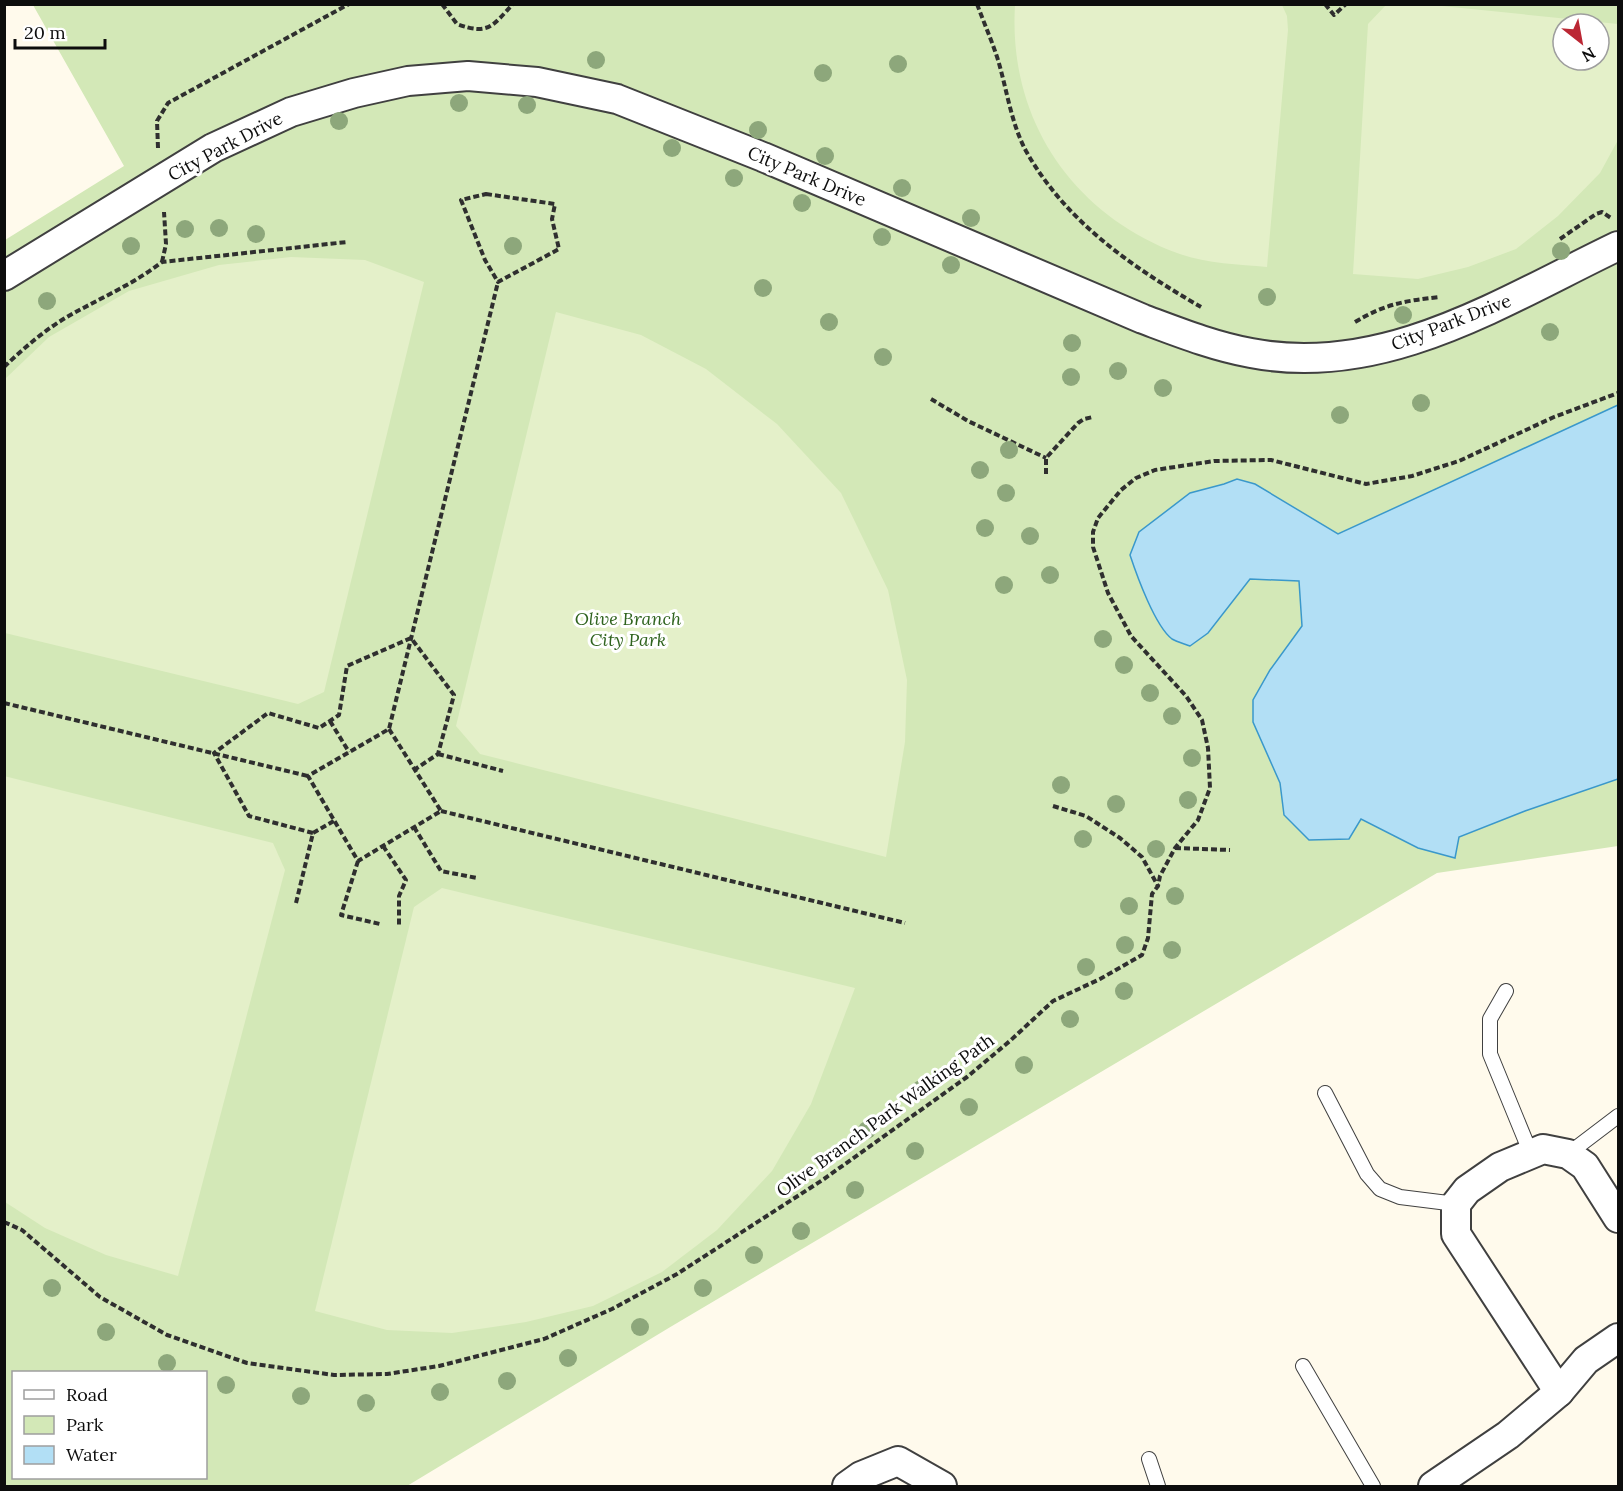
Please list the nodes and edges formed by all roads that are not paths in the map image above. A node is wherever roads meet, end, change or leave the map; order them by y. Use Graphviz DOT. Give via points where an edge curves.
graph roads {
  1 [pos="1616,233"];
  2 [pos="4,276"];
  3 [pos="1506,991"];
  4 [pos="1325,1093"];
  5 [pos="1618,1116"];
  6 [pos="1531,1154"];
  7 [pos="1568,1154"];
  8 [pos="1456,1204"];
  9 [pos="1618,1218"];
  10 [pos="1618,1338"];
  11 [pos="1303,1365"];
  12 [pos="1559,1392"];
  13 [pos="1149,1459"];
  14 [pos="847,1486"];
  15 [pos="942,1486"];
  16 [pos="1158,1486"];
  17 [pos="1373,1486"];
  18 [pos="1433,1486"];
  1 -- 2 [label="street, City Park Drive" via="1575,267 1539,287 1413,341 1339,357 1252,354 1207,343 1143,319 763,157 627,104 574,88 468,76 408,81 354,93 252,128"];
  3 -- 6 [label="lane" via="1490,1019 1491,1054"];
  4 -- 8 [label="lane" via="1367,1174 1380,1189 1400,1197"];
  5 -- 7 [label="lane"];
  6 -- 7 [label="street" via="1543,1149"];
  6 -- 8 [label="street" via="1500,1167 1467,1190"];
  7 -- 9 [label="street" via="1585,1166"];
  8 -- 12 [label="street" via="1456,1234"];
  10 -- 12 [label="street" via="1586,1360"];
  11 -- 17 [label="lane"];
  12 -- 18 [label="street" via="1509,1435"];
  13 -- 16 [label="lane"];
  14 -- 15 [label="street" via="898,1461"];
}
